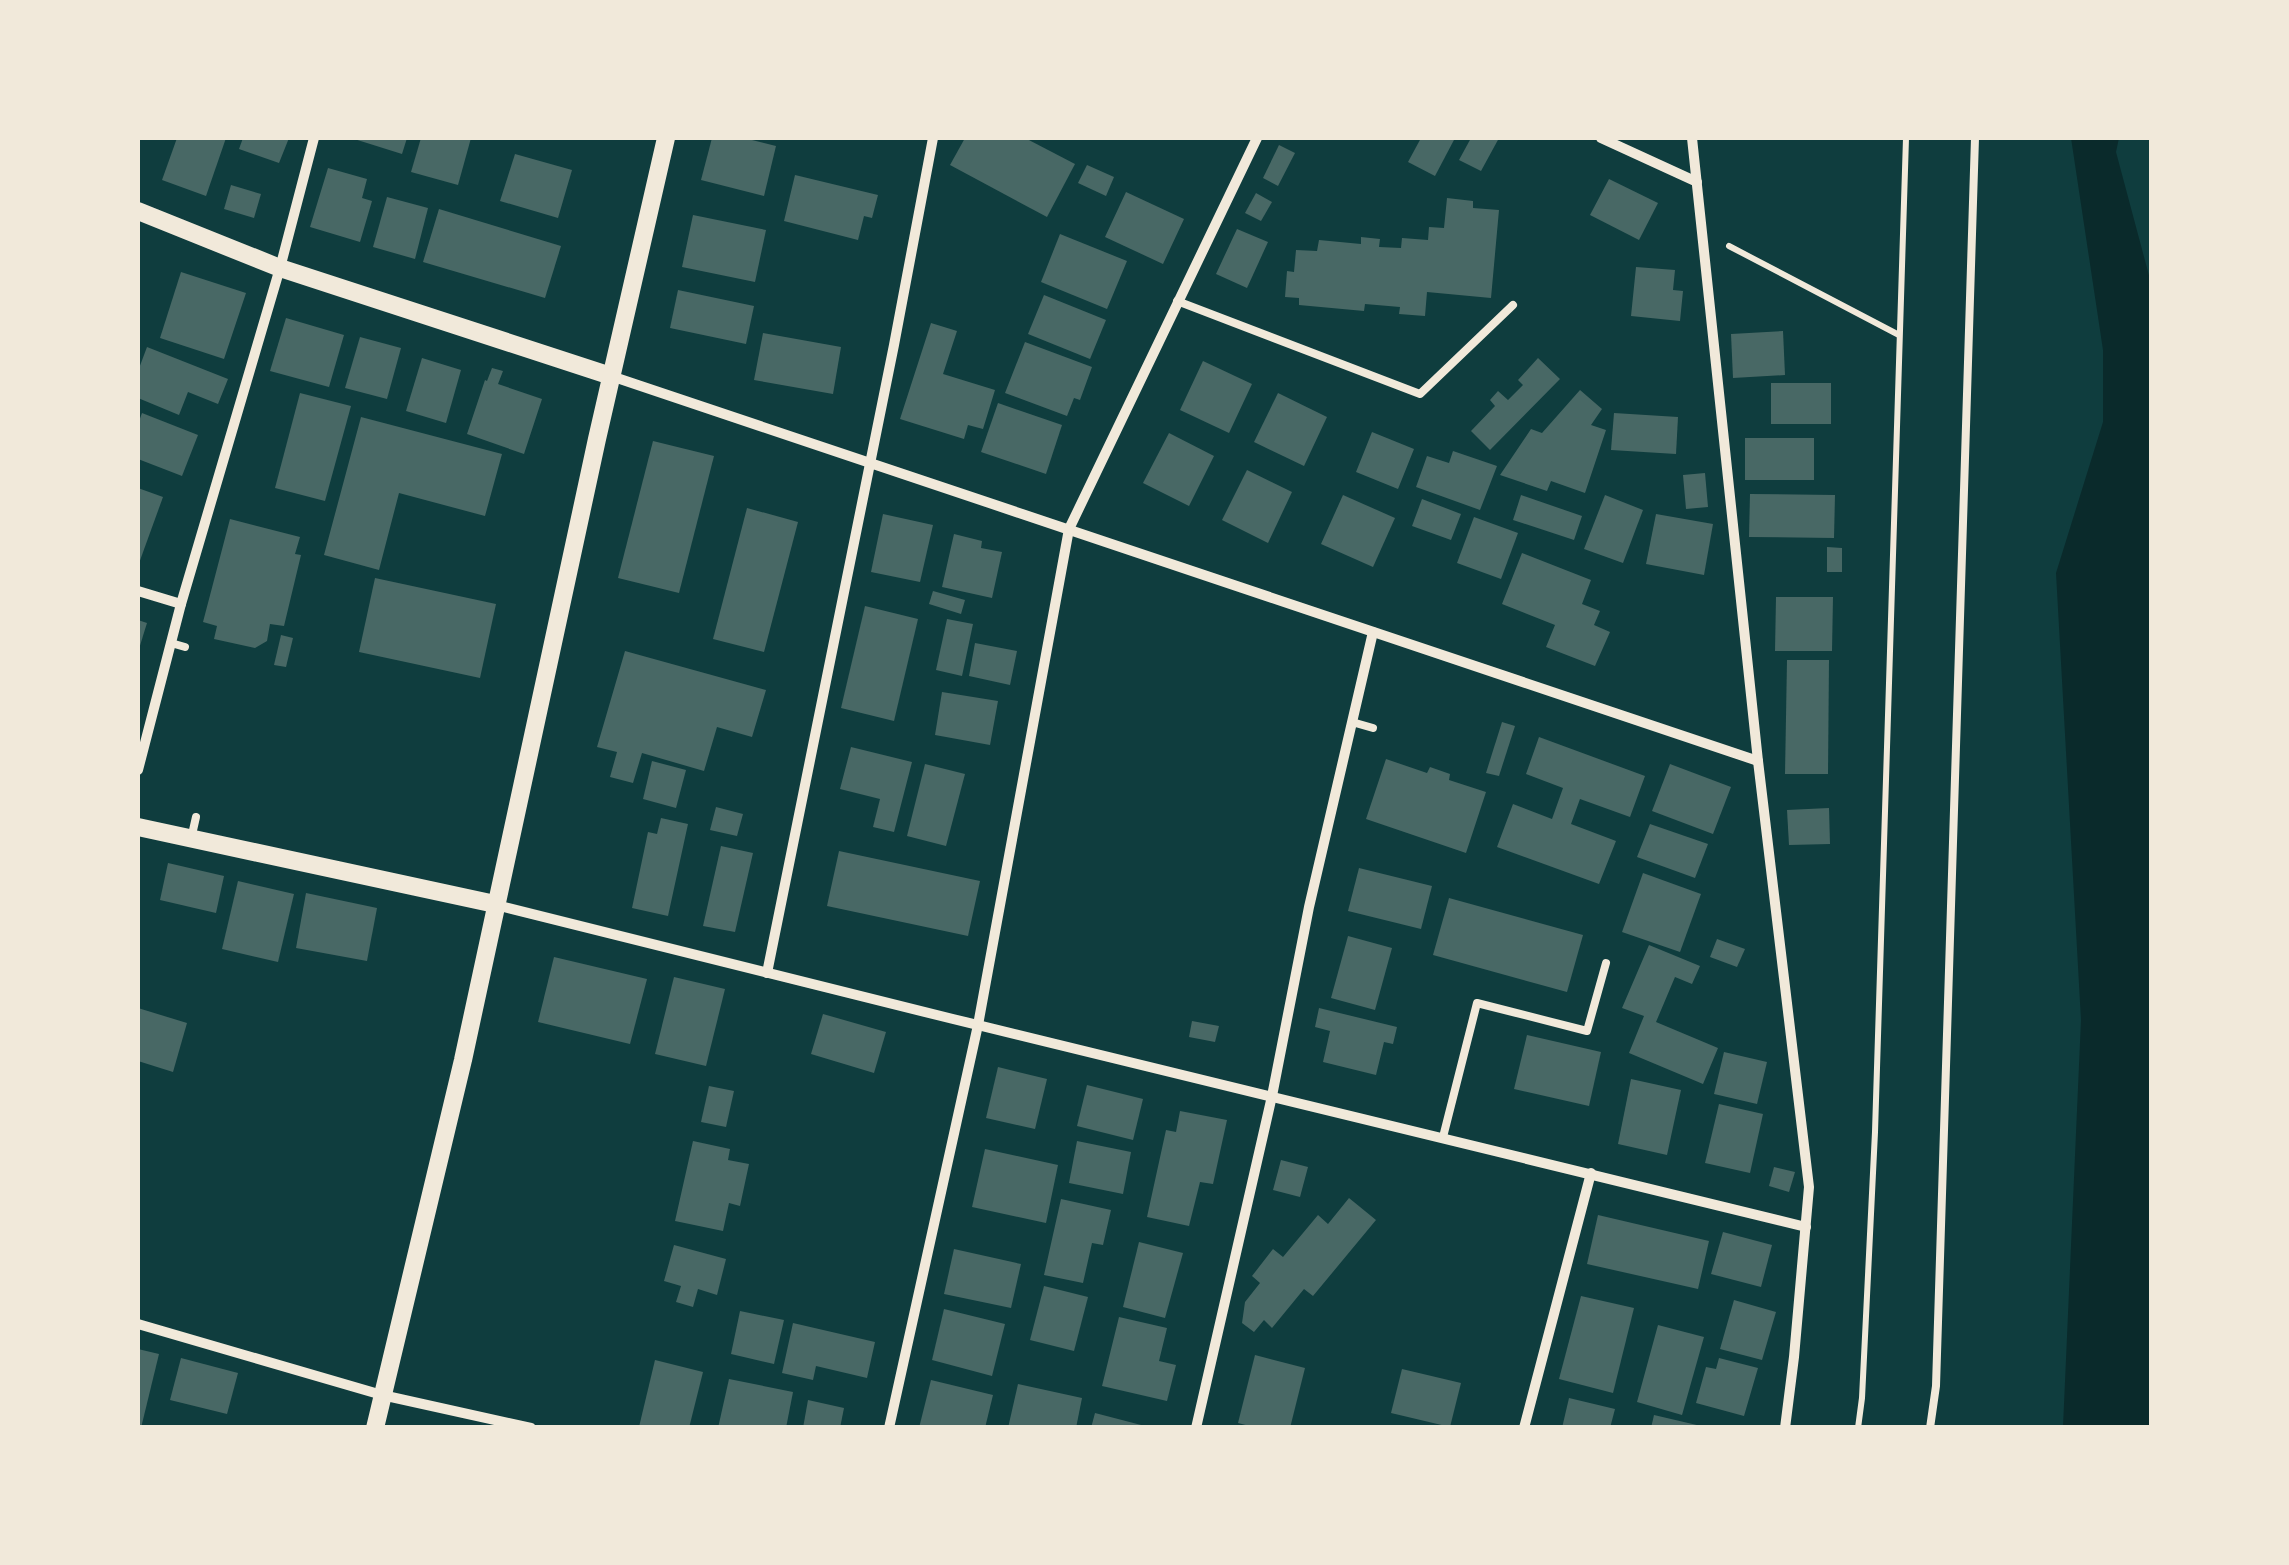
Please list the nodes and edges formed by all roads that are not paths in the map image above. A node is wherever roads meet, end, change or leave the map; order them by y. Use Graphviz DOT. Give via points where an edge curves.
graph roads {
  1 [pos="314,138"];
  2 [pos="666,138"];
  3 [pos="933,138"];
  4 [pos="1257,138"];
  5 [pos="1601,138"];
  6 [pos="1692,138"];
  7 [pos="1975,138"];
  8 [pos="1697,182"];
  9 [pos="138,212"];
  10 [pos="280,268"];
  11 [pos="1178,301"];
  12 [pos="1513,305"];
  13 [pos="611,376"];
  14 [pos="869,464"];
  15 [pos="1069,529"];
  16 [pos="138,591"];
  17 [pos="181,604"];
  18 [pos="1373,632"];
  19 [pos="171,643"];
  20 [pos="186,646"];
  21 [pos="1352,722"];
  22 [pos="1373,728"];
  23 [pos="1758,761"];
  24 [pos="138,770"];
  25 [pos="196,817"];
  26 [pos="138,827"];
  27 [pos="190,839"];
  28 [pos="495,904"];
  29 [pos="1606,962"];
  30 [pos="768,973"];
  31 [pos="978,1025"];
  32 [pos="1272,1096"];
  33 [pos="1443,1137"];
  34 [pos="1590,1173"];
  35 [pos="1806,1227"];
  36 [pos="138,1324"];
  37 [pos="382,1395"];
  38 [pos="375,1428"];
  39 [pos="530,1428"];
  40 [pos="888,1428"];
  41 [pos="1196,1428"];
  42 [pos="1524,1428"];
  43 [pos="1786,1428"];
  44 [pos="1930,1428"];
  1 -- 10 [label="street"];
  2 -- 13 [label="street"];
  3 -- 14 [label="street"];
  4 -- 11 [label="street"];
  5 -- 8 [label="street"];
  6 -- 8 [label="street"];
  7 -- 44 [label="lane"];
  8 -- 23 [label="street"];
  9 -- 10 [label="street"];
  10 -- 13 [label="street"];
  10 -- 17 [label="street"];
  11 -- 12 [label="lane" via="1420,394"];
  11 -- 15 [label="street"];
  13 -- 14 [label="street"];
  13 -- 28 [label="street"];
  14 -- 15 [label="street"];
  14 -- 30 [label="street"];
  15 -- 18 [label="street"];
  15 -- 31 [label="street"];
  16 -- 17 [label="street"];
  17 -- 19 [label="street"];
  18 -- 21 [label="street"];
  18 -- 23 [label="street"];
  19 -- 20 [label="lane"];
  19 -- 24 [label="street"];
  21 -- 22 [label="lane"];
  21 -- 32 [label="street"];
  23 -- 35 [label="street" via="1809,1187"];
  25 -- 27 [label="lane"];
  26 -- 27 [label="street"];
  27 -- 28 [label="street"];
  28 -- 30 [label="street"];
  28 -- 37 [label="street"];
  29 -- 33 [label="lane" via="1587,1032 1477,1003"];
  30 -- 31 [label="street"];
  31 -- 32 [label="street"];
  31 -- 40 [label="street"];
  32 -- 33 [label="street"];
  32 -- 41 [label="street"];
  33 -- 34 [label="street"];
  34 -- 35 [label="street"];
  34 -- 42 [label="street"];
  35 -- 43 [label="street"];
  36 -- 37 [label="street"];
  37 -- 38 [label="street"];
  37 -- 39 [label="street"];
}
